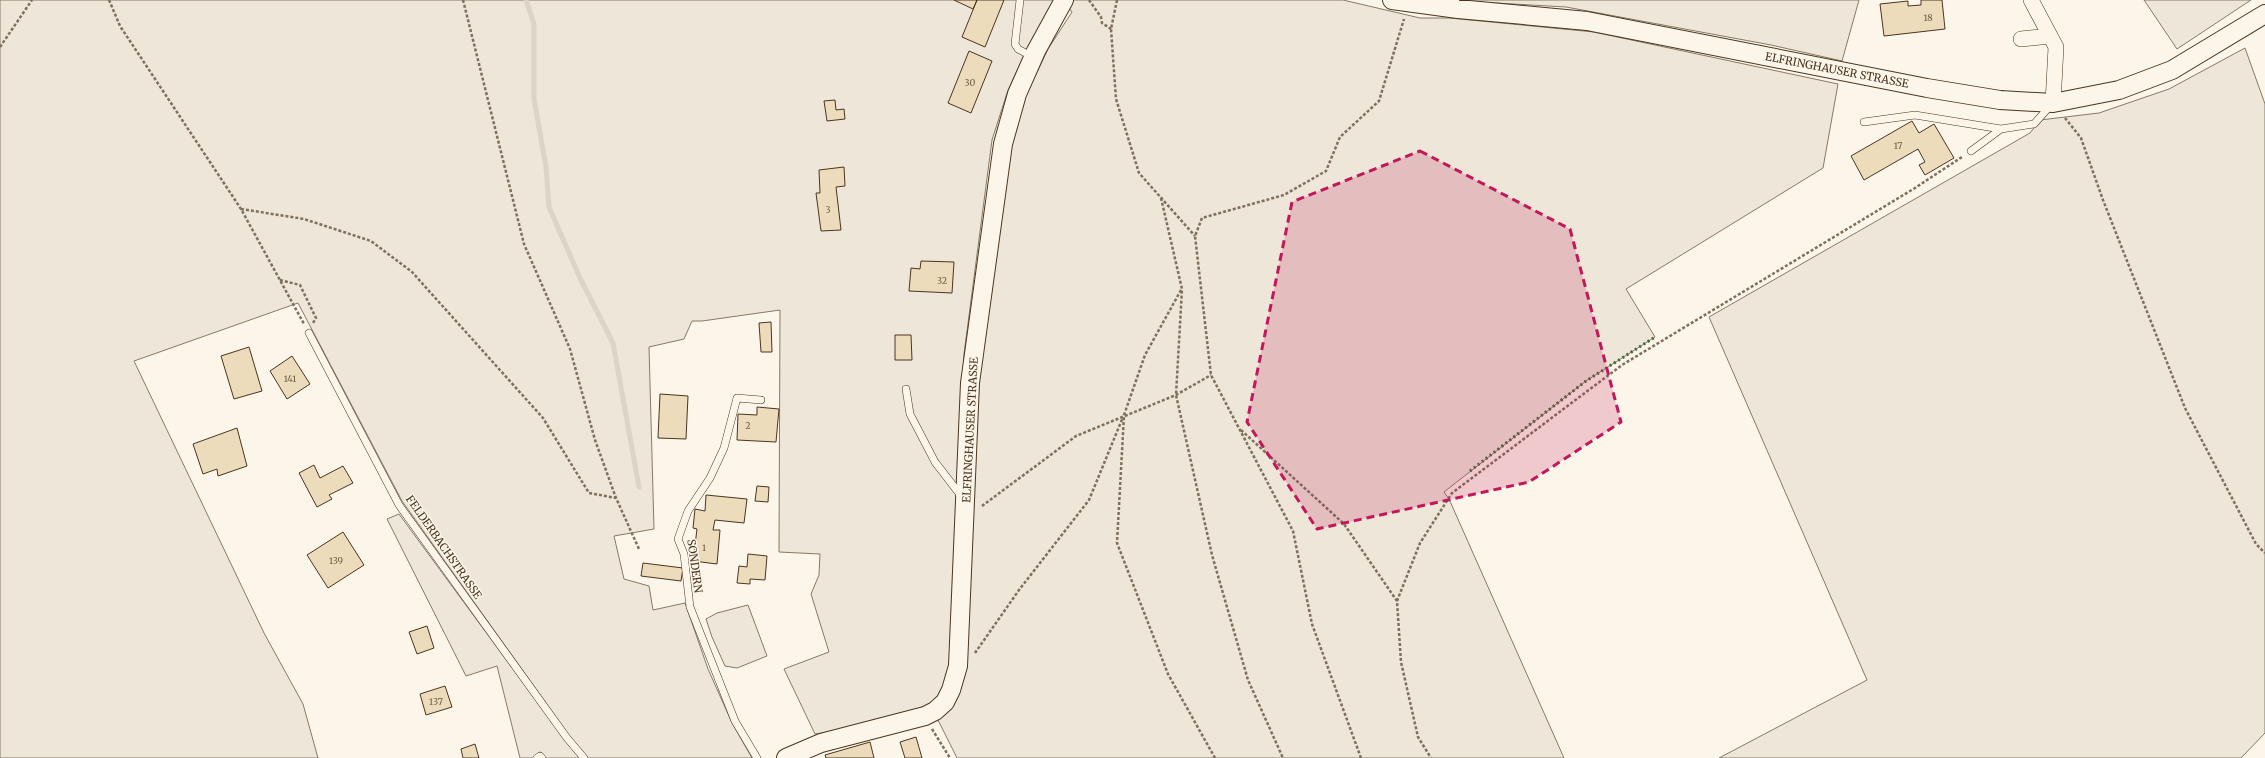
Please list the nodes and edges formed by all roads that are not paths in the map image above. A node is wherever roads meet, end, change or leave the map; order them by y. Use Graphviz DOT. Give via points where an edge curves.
graph roads {
  1 [pos="1020,0"];
  2 [pos="1064,0"];
  3 [pos="1392,0"];
  4 [pos="2031,0"];
  5 [pos="2265,14"];
  6 [pos="2050,36"];
  7 [pos="2021,39"];
  8 [pos="1034,57"];
  9 [pos="2053,103"];
  10 [pos="1864,122"];
  11 [pos="2001,129"];
  12 [pos="1971,151"];
  13 [pos="309,333"];
  14 [pos="906,389"];
  15 [pos="760,400"];
  16 [pos="965,510"];
  17 [pos="537,758"];
  18 [pos="542,758"];
  19 [pos="584,758"];
  20 [pos="757,758"];
  21 [pos="786,758"];
  1 -- 8 [label="lane" via="1015,44 1018,49"];
  2 -- 8 [label="street, ELFRINGHAUSER STRASSE"];
  3 -- 9 [label="street, ELFRINGHAUSER STRASSE" via="1587,20 1927,88 2000,100"];
  4 -- 6 [label="street"];
  5 -- 9 [label="street, ELFRINGHAUSER STRASSE" via="2172,70 2119,90"];
  6 -- 7 [label="street"];
  6 -- 9 [label="street" via="2056,47"];
  8 -- 16 [label="street, ELFRINGHAUSER STRASSE" via="1017,94 1003,144 970,383"];
  9 -- 11 [label="lane" via="2034,124"];
  10 -- 11 [label="lane" via="1915,115"];
  11 -- 12 [label="lane"];
  13 -- 19 [label="lane, FELDERBACHSTRASSE" via="399,505"];
  14 -- 16 [label="lane" via="910,414 935,462"];
  15 -- 20 [label="lane, SONDERN" via="737,398 724,448 710,478 688,511 678,539 684,554 690,607 735,721"];
  16 -- 21 [label="street, ELFRINGHAUSER STRASSE" via="958,666 945,702 925,716 821,743"];
  17 -- 18 [label="lane"];
}
